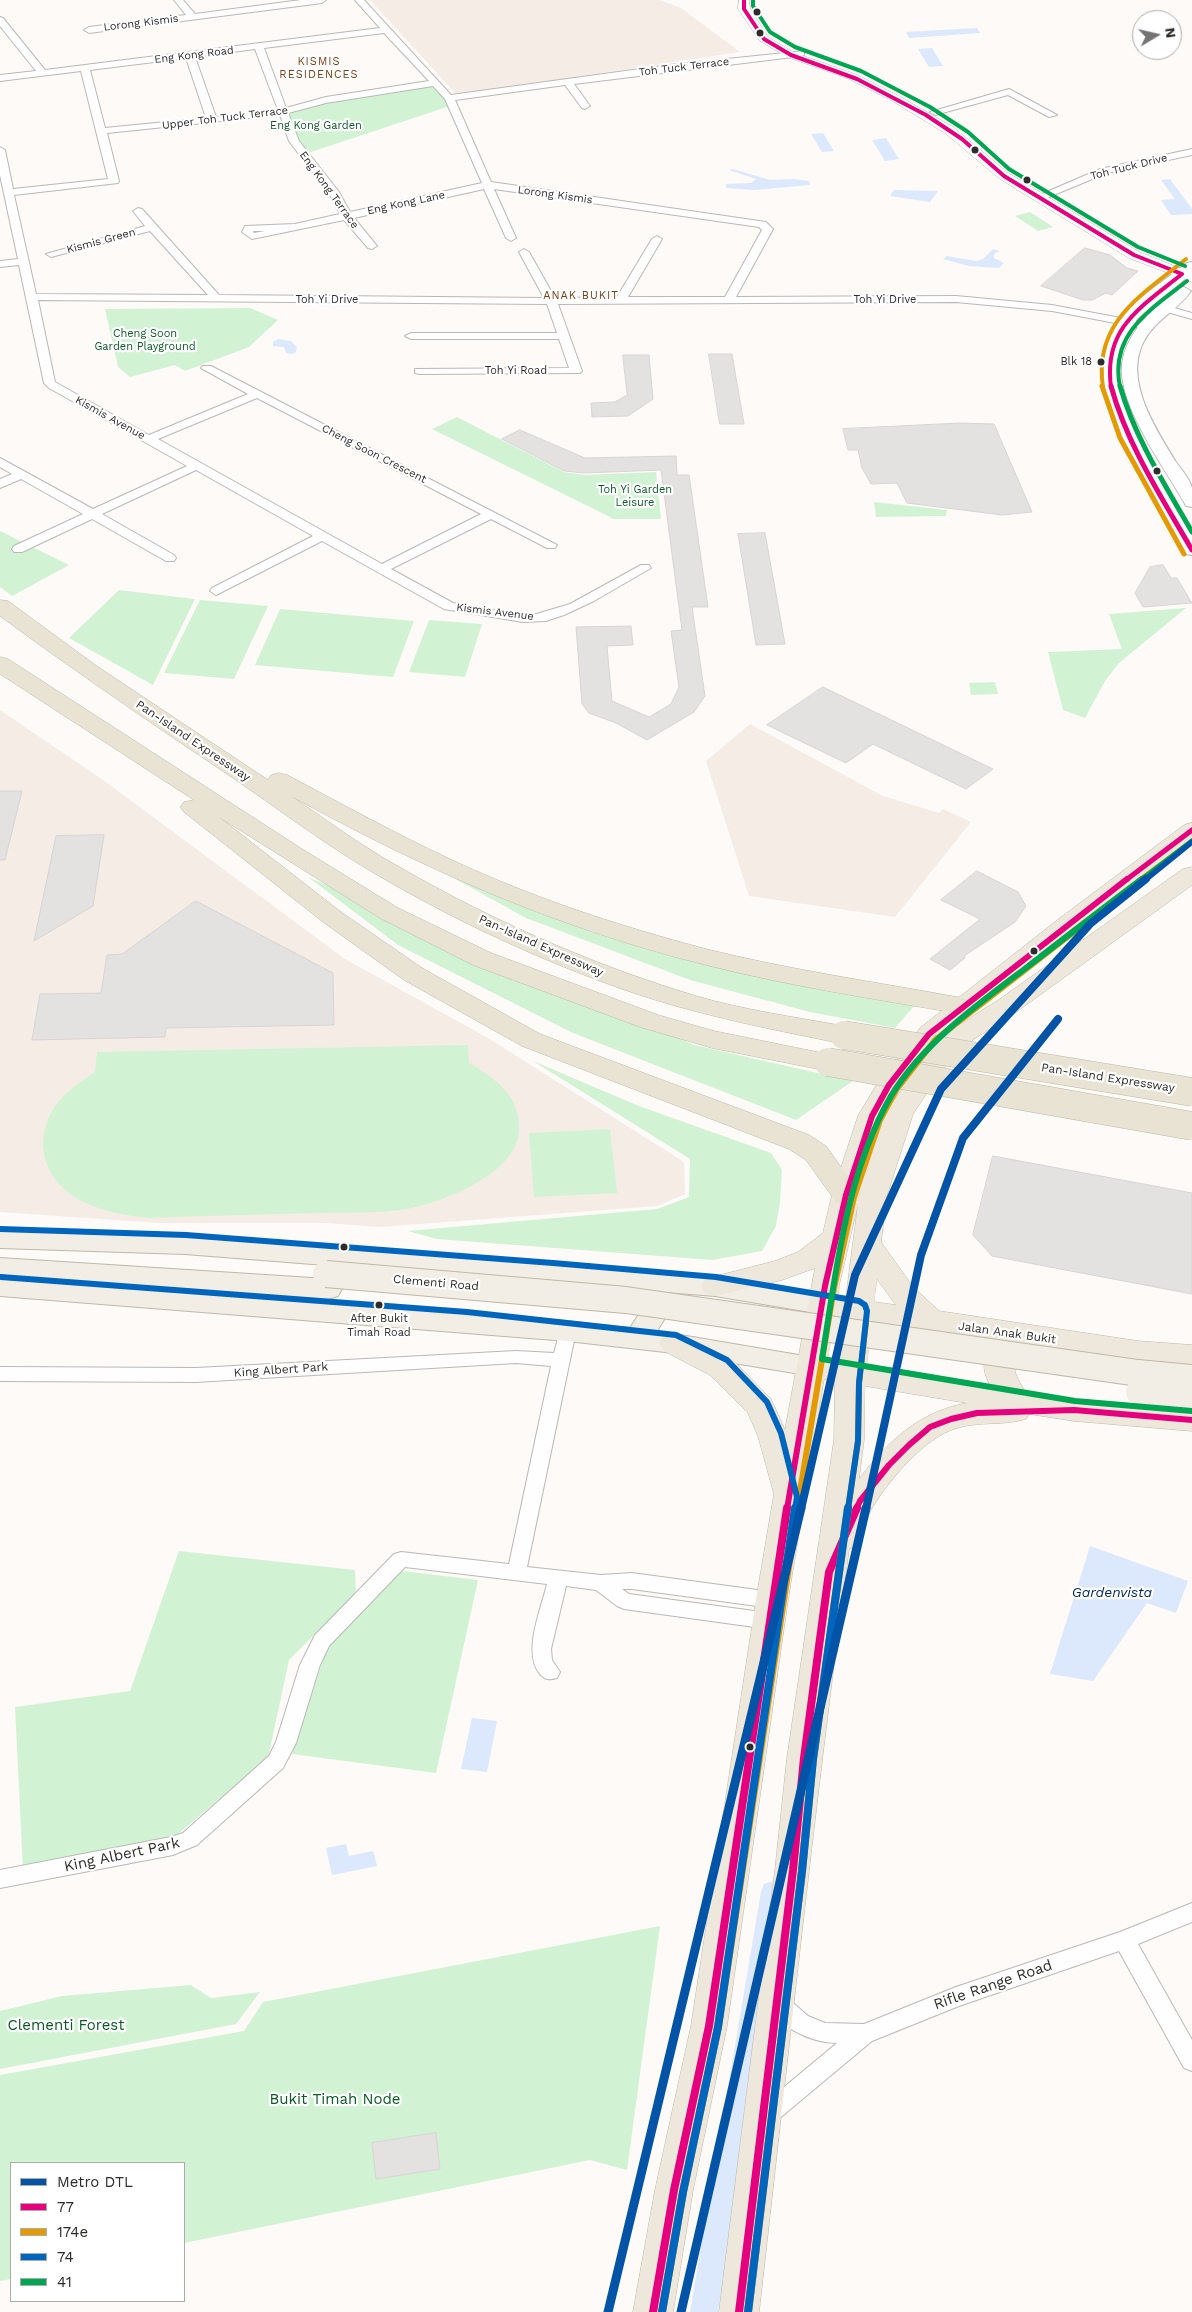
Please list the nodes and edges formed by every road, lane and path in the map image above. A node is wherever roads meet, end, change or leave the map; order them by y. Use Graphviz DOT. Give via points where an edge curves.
graph roads {
  1 [pos="178,0"];
  2 [pos="322,0"];
  3 [pos="359,0"];
  4 [pos="744,0"];
  5 [pos="754,0"];
  6 [pos="193,17"];
  7 [pos="0,20"];
  8 [pos="89,30"];
  9 [pos="387,30"];
  10 [pos="13,37"];
  11 [pos="0,39"];
  12 [pos="264,46"];
  13 [pos="796,54"];
  14 [pos="190,55"];
  15 [pos="179,57"];
  16 [pos="274,57"];
  17 [pos="85,69"];
  18 [pos="183,69"];
  19 [pos="44,74"];
  20 [pos="0,78"];
  21 [pos="568,82"];
  22 [pos="436,83"];
  23 [pos="450,98"];
  24 [pos="585,106"];
  25 [pos="284,112"];
  26 [pos="934,112"];
  27 [pos="1052,115"];
  28 [pos="212,120"];
  29 [pos="101,131"];
  30 [pos="0,150"];
  31 [pos="1192,152"];
  32 [pos="488,185"];
  33 [pos="8,193"];
  34 [pos="1045,195"];
  35 [pos="138,210"];
  36 [pos="12,215"];
  37 [pos="346,215"];
  38 [pos="0,216"];
  39 [pos="294,226"];
  40 [pos="152,227"];
  41 [pos="511,238"];
  42 [pos="657,239"];
  43 [pos="372,246"];
  44 [pos="524,252"];
  45 [pos="51,254"];
  46 [pos="22,262"];
  47 [pos="0,264"];
  48 [pos="1189,272"];
  49 [pos="1192,286"];
  50 [pos="32,298"];
  51 [pos="217,299"];
  52 [pos="622,300"];
  53 [pos="730,300"];
  54 [pos="551,301"];
  55 [pos="1164,308"];
  56 [pos="1192,316"];
  57 [pos="1126,322"];
  58 [pos="1147,326"];
  59 [pos="411,336"];
  60 [pos="565,336"];
  61 [pos="207,368"];
  62 [pos="419,371"];
  63 [pos="257,394"];
  64 [pos="149,439"];
  65 [pos="0,462"];
  66 [pos="196,466"];
  67 [pos="21,474"];
  68 [pos="0,484"];
  69 [pos="1192,502"];
  70 [pos="92,514"];
  71 [pos="491,514"];
  72 [pos="322,536"];
  73 [pos="550,545"];
  74 [pos="18,549"];
  75 [pos="1192,550"];
  76 [pos="170,558"];
  77 [pos="644,568"];
  78 [pos="381,569"];
  79 [pos="216,591"];
  80 [pos="0,606"];
  81 [pos="0,664"];
  82 [pos="129,746"];
  83 [pos="226,764"];
  84 [pos="1192,830"];
  85 [pos="1192,874"];
  86 [pos="962,1006"];
  87 [pos="1192,1092"];
  88 [pos="1192,1126"];
  89 [pos="846,1195"];
  90 [pos="0,1238"];
  91 [pos="836,1239"];
  92 [pos="866,1242"];
  93 [pos="0,1249"];
  94 [pos="0,1268"];
  95 [pos="619,1279"];
  96 [pos="327,1281"];
  97 [pos="0,1286"];
  98 [pos="715,1286"];
  99 [pos="822,1304"];
  100 [pos="932,1322"];
  101 [pos="567,1330"];
  102 [pos="1011,1333"];
  103 [pos="637,1340"];
  104 [pos="674,1343"];
  105 [pos="862,1343"];
  106 [pos="1192,1356"];
  107 [pos="561,1360"];
  108 [pos="812,1366"];
  109 [pos="0,1374"];
  110 [pos="1192,1378"];
  111 [pos="1192,1397"];
  112 [pos="1014,1399"];
  113 [pos="1074,1410"];
  114 [pos="1192,1420"];
  115 [pos="788,1496"];
  116 [pos="829,1572"];
  117 [pos="516,1574"];
  118 [pos="558,1578"];
  119 [pos="601,1583"];
  120 [pos="682,1588"];
  121 [pos="678,1609"];
  122 [pos="770,1610"];
  123 [pos="550,1672"];
  124 [pos="0,1880"];
  125 [pos="1192,1912"];
  126 [pos="1124,1940"];
  127 [pos="776,2002"];
  128 [pos="864,2034"];
  129 [pos="1192,2061"];
  130 [pos="761,2119"];
  131 [pos="653,2312"];
  132 [pos="739,2312"];
  1 -- 6 [label="street, Lorong Kismis"];
  2 -- 6 [label="street, Lorong Kismis"];
  3 -- 9 [label="street"];
  4 -- 13 [label="street" via="744,9 764,39"];
  5 -- 13 [label="street" via="762,23 773,37"];
  6 -- 8 [label="street, Lorong Kismis"];
  7 -- 10 [label="street"];
  9 -- 12 [label="street, Eng Kong Road"];
  9 -- 22 [label="street"];
  10 -- 11 [label="street"];
  10 -- 19 [label="street"];
  12 -- 14 [label="street, Eng Kong Road"];
  12 -- 16 [label="street"];
  12 -- 25 [label="street, Eng Kong Terrace"];
  13 -- 21 [label="street, Toh Tuck Terrace"];
  13 -- 26 [label="street" via="866,77"];
  13 -- 34 [label="street" via="857,79 926,115 962,139 1004,176"];
  14 -- 15 [label="street, Eng Kong Road"];
  14 -- 28 [label="street"];
  15 -- 17 [label="street, Eng Kong Road"];
  15 -- 18 [label="street"];
  17 -- 19 [label="street, Eng Kong Road"];
  17 -- 29 [label="street"];
  19 -- 20 [label="street, Eng Kong Road"];
  21 -- 23 [label="street, Toh Tuck Terrace"];
  21 -- 24 [label="street"];
  22 -- 23 [label="street"];
  22 -- 25 [label="street, Upper Toh Tuck Terrace" via="294,105"];
  23 -- 32 [label="street"];
  25 -- 28 [label="street, Upper Toh Tuck Terrace"];
  25 -- 37 [label="street, Eng Kong Terrace" via="300,150 335,194"];
  26 -- 27 [label="street" via="1009,92"];
  26 -- 34 [label="street"];
  28 -- 29 [label="street, Upper Toh Tuck Terrace" via="199,117"];
  29 -- 33 [label="street" via="114,181"];
  30 -- 33 [label="street"];
  31 -- 34 [label="street, Toh Tuck Drive" via="1104,171"];
  32 -- 37 [label="street, Eng Kong Lane"];
  32 -- 41 [label="street"];
  32 -- 53 [label="street, Lorong Kismis" via="762,224 768,229"];
  33 -- 36 [label="street"];
  34 -- 48 [label="street" via="1150,255"];
  35 -- 40 [label="street, Kismis Green"];
  36 -- 38 [label="street"];
  36 -- 46 [label="street, Kismis Avenue"];
  37 -- 39 [label="street, Eng Kong Lane"];
  37 -- 43 [label="street, Eng Kong Terrace"];
  40 -- 45 [label="street, Kismis Green"];
  40 -- 51 [label="street, Kismis Green"];
  42 -- 52 [label="street"];
  44 -- 54 [label="street, Toh Yi Road"];
  46 -- 47 [label="street"];
  46 -- 50 [label="street, Kismis Avenue"];
  48 -- 57 [label="main road" via="1147,302"];
  49 -- 55 [label="main road"];
  50 -- 51 [label="street, Toh Yi Drive"];
  50 -- 64 [label="street, Kismis Avenue" via="51,385"];
  51 -- 54 [label="street, Toh Yi Drive"];
  52 -- 53 [label="street, Toh Yi Drive"];
  52 -- 54 [label="street, Toh Yi Drive"];
  53 -- 57 [label="street, Toh Yi Drive" via="988,301 1067,310"];
  54 -- 60 [label="street, Toh Yi Road"];
  55 -- 56 [label="street"];
  55 -- 58 [label="main road"];
  57 -- 58 [label="street, Toh Yi Drive"];
  57 -- 75 [label="main road" via="1112,349 1109,368 1115,397 1126,430"];
  58 -- 69 [label="main road" via="1133,349 1129,363 1131,384 1135,399"];
  59 -- 60 [label="street"];
  60 -- 62 [label="street, Toh Yi Road" via="576,371"];
  61 -- 63 [label="street, Cheng Soon Crescent"];
  63 -- 64 [label="street"];
  63 -- 71 [label="street, Cheng Soon Crescent"];
  64 -- 66 [label="street, Kismis Avenue"];
  65 -- 67 [label="street"];
  66 -- 70 [label="street"];
  66 -- 72 [label="street, Kismis Avenue"];
  67 -- 68 [label="street"];
  67 -- 70 [label="street"];
  70 -- 74 [label="street"];
  70 -- 76 [label="street"];
  71 -- 73 [label="street, Cheng Soon Crescent"];
  71 -- 78 [label="street"];
  72 -- 78 [label="street, Kismis Avenue"];
  72 -- 79 [label="street"];
  77 -- 78 [label="street, Kismis Avenue" via="564,611 534,619 449,606"];
  80 -- 83 [label="highway, Pan-Island Expressway" via="90,672"];
  81 -- 82 [label="highway"];
  82 -- 88 [label="highway, bridge" via="389,913 482,958 648,1021 712,1039 828,1062"];
  82 -- 89 [label="highway" via="135,759 150,774 332,917 413,974 531,1040 799,1142 816,1153"];
  83 -- 86 [label="highway" via="258,769 410,850 511,894 609,928 702,956"];
  83 -- 87 [label="highway, Pan-Island Expressway, bridge" via="321,830 413,886 552,954 607,975 722,1011 844,1035"];
  84 -- 86 [label="highway"];
  85 -- 92 [label="highway" via="965,1033 933,1064 897,1121 873,1195"];
  86 -- 89 [label="highway" via="929,1034 889,1085 872,1116"];
  89 -- 91 [label="highway"];
  90 -- 95 [label="main road, Clementi Road" via="185,1244"];
  91 -- 98 [label="highway" via="808,1259 782,1270"];
  91 -- 99 [label="highway"];
  92 -- 100 [label="highway" via="903,1294"];
  92 -- 105 [label="highway"];
  93 -- 96 [label="main road, Clementi Road"];
  94 -- 96 [label="main road, Clementi Road"];
  95 -- 98 [label="main road, Clementi Road"];
  95 -- 103 [label="main road" via="648,1289 656,1300 653,1316"];
  96 -- 105 [label="main road, Clementi Road"];
  97 -- 101 [label="main road"];
  98 -- 99 [label="main road, Clementi Road"];
  99 -- 105 [label="highway, Jalan Anak Bukit"];
  99 -- 108 [label="highway"];
  100 -- 102 [label="highway, Jalan Anak Bukit"];
  100 -- 105 [label="highway, Jalan Anak Bukit"];
  101 -- 103 [label="main road"];
  101 -- 107 [label="street"];
  102 -- 106 [label="highway, Jalan Anak Bukit" via="1138,1352"];
  102 -- 112 [label="highway" via="998,1356 998,1367 1001,1382"];
  103 -- 104 [label="main road"];
  104 -- 108 [label="main road"];
  104 -- 115 [label="highway" via="721,1367 760,1407 773,1436"];
  105 -- 108 [label="highway, Jalan Anak Bukit"];
  105 -- 110 [label="main road, Jalan Anak Bukit, bridge"];
  105 -- 111 [label="main road, Jalan Anak Bukit, bridge" via="1138,1392"];
  105 -- 112 [label="highway, Jalan Anak Bukit"];
  105 -- 116 [label="highway"];
  107 -- 109 [label="street, King Albert Park" via="516,1357 196,1375"];
  107 -- 117 [label="street"];
  108 -- 115 [label="highway"];
  112 -- 113 [label="highway, Jalan Anak Bukit"];
  113 -- 114 [label="highway, Jalan Anak Bukit"];
  113 -- 116 [label="highway" via="977,1413 930,1428 889,1465 860,1501"];
  115 -- 122 [label="highway"];
  116 -- 127 [label="highway"];
  117 -- 118 [label="street, King Albert Park"];
  117 -- 124 [label="street, King Albert Park" via="401,1559 322,1641 310,1665 286,1743 276,1762 190,1839 173,1846"];
  118 -- 119 [label="street, King Albert Park"];
  118 -- 123 [label="street" via="541,1650 542,1662"];
  119 -- 120 [label="street, King Albert Park" via="632,1581"];
  119 -- 121 [label="street" via="624,1602"];
  120 -- 121 [label="street"];
  120 -- 122 [label="street, King Albert Park"];
  121 -- 122 [label="street"];
  122 -- 131 [label="highway" via="709,2026 674,2190"];
  125 -- 126 [label="street, Rifle Range Road"];
  126 -- 128 [label="street, Rifle Range Road" via="956,1997"];
  126 -- 129 [label="street"];
  127 -- 128 [label="street, Rifle Range Road" via="800,2023 825,2033"];
  127 -- 130 [label="highway"];
  128 -- 130 [label="street, Rifle Range Road"];
  130 -- 132 [label="highway"];
}
